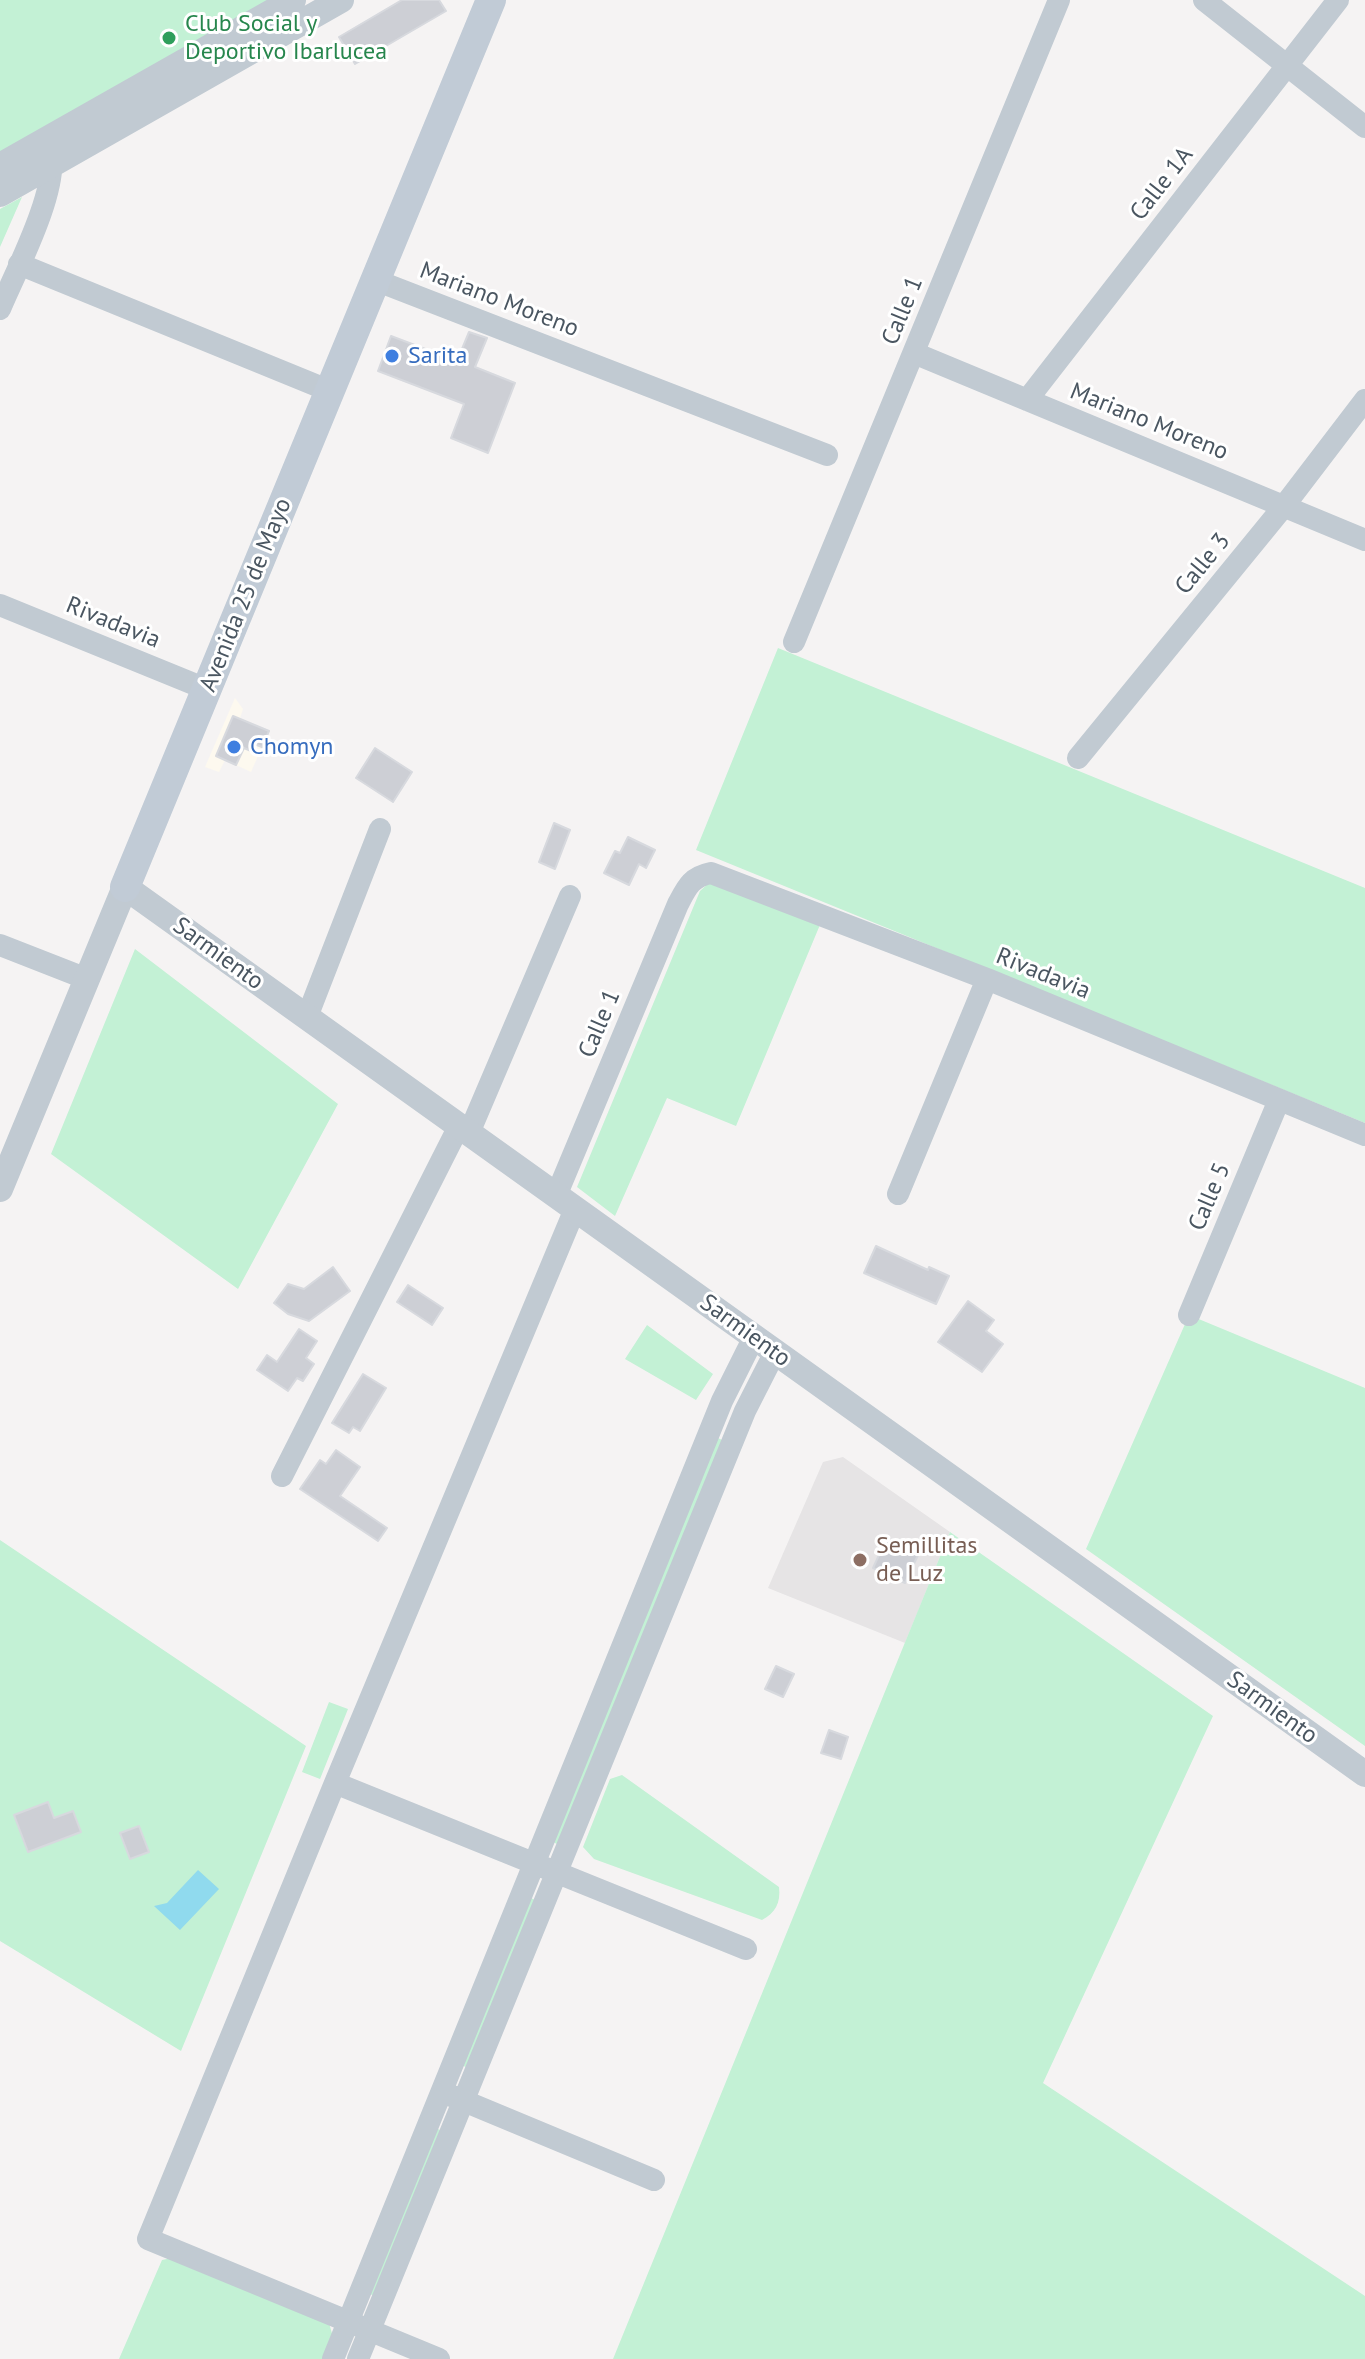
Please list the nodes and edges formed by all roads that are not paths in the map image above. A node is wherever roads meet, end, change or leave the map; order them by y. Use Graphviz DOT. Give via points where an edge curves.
graph roads {
  1 [pos="293,0"];
  2 [pos="341,0"];
  3 [pos="491,0"];
  4 [pos="1059,0"];
  5 [pos="1204,0"];
  6 [pos="1338,0"];
  7 [pos="1287,66"];
  8 [pos="1365,127"];
  9 [pos="50,152"];
  10 [pos="0,166"];
  11 [pos="0,194"];
  12 [pos="19,264"];
  13 [pos="375,280"];
  14 [pos="0,309"];
  15 [pos="914,353"];
  16 [pos="330,391"];
  17 [pos="1027,400"];
  18 [pos="1365,400"];
  19 [pos="827,455"];
  20 [pos="1284,506"];
  21 [pos="1365,540"];
  22 [pos="0,605"];
  23 [pos="794,642"];
  24 [pos="206,689"];
  25 [pos="1078,758"];
  26 [pos="380,829"];
  27 [pos="697,876"];
  28 [pos="125,887"];
  29 [pos="570,896"];
  30 [pos="0,945"];
  31 [pos="87,979"];
  32 [pos="987,979"];
  33 [pos="307,1017"];
  34 [pos="1279,1100"];
  35 [pos="464,1129"];
  36 [pos="1365,1135"];
  37 [pos="0,1189"];
  38 [pos="898,1194"];
  39 [pos="566,1203"];
  40 [pos="1189,1315"];
  41 [pos="765,1345"];
  42 [pos="282,1476"];
  43 [pos="1365,1774"];
  44 [pos="335,1783"];
  45 [pos="535,1863"];
  46 [pos="556,1872"];
  47 [pos="746,1949"];
  48 [pos="442,2092"];
  49 [pos="463,2101"];
  50 [pos="654,2180"];
  51 [pos="359,2326"];
  52 [pos="333,2359"];
  53 [pos="358,2359"];
  54 [pos="439,2359"];
  1 -- 9 [label="street"];
  2 -- 9 [label="street"];
  3 -- 13 [label="main road, Avenida 25 de Mayo"];
  4 -- 15 [label="street, Calle 1"];
  5 -- 7 [label="street"];
  6 -- 7 [label="street, Calle 1A"];
  7 -- 8 [label="street"];
  7 -- 17 [label="street, Calle 1A"];
  9 -- 10 [label="street"];
  9 -- 11 [label="street"];
  9 -- 12 [label="street" via="46,197"];
  12 -- 14 [label="street"];
  12 -- 16 [label="street"];
  13 -- 16 [label="main road, Avenida 25 de Mayo"];
  13 -- 19 [label="street, Mariano Moreno"];
  15 -- 17 [label="street, Mariano Moreno"];
  15 -- 23 [label="street, Calle 1"];
  16 -- 24 [label="main road, Avenida 25 de Mayo"];
  17 -- 20 [label="street, Mariano Moreno"];
  18 -- 20 [label="street, Calle 3"];
  20 -- 21 [label="street, Mariano Moreno"];
  20 -- 25 [label="street, Calle 3"];
  22 -- 24 [label="street, Rivadavia"];
  24 -- 28 [label="main road, Avenida 25 de Mayo"];
  26 -- 33 [label="street"];
  27 -- 32 [label="street, Rivadavia" via="726,876"];
  27 -- 39 [label="street, Calle 1" via="678,904"];
  28 -- 31 [label="street, Avenida 25 de Mayo"];
  28 -- 33 [label="street, Sarmiento"];
  29 -- 35 [label="street"];
  30 -- 31 [label="street"];
  31 -- 37 [label="street, Avenida 25 de Mayo"];
  32 -- 34 [label="street, Rivadavia"];
  32 -- 38 [label="street"];
  33 -- 35 [label="street, Sarmiento"];
  34 -- 36 [label="street, Rivadavia"];
  34 -- 40 [label="street, Calle 5"];
  35 -- 39 [label="street, Sarmiento"];
  35 -- 42 [label="street"];
  39 -- 41 [label="street, Sarmiento"];
  39 -- 44 [label="street, Calle 1"];
  41 -- 43 [label="street, Sarmiento"];
  41 -- 45 [label="street" via="722,1401"];
  41 -- 46 [label="street" via="745,1411"];
  44 -- 45 [label="street"];
  44 -- 51 [label="street, Calle 1" via="148,2239"];
  45 -- 46 [label="street"];
  45 -- 48 [label="street"];
  46 -- 47 [label="street"];
  46 -- 49 [label="street"];
  48 -- 49 [label="street"];
  48 -- 51 [label="street"];
  49 -- 50 [label="street"];
  49 -- 51 [label="street"];
  51 -- 52 [label="street"];
  51 -- 53 [label="street"];
  51 -- 54 [label="street"];
}
